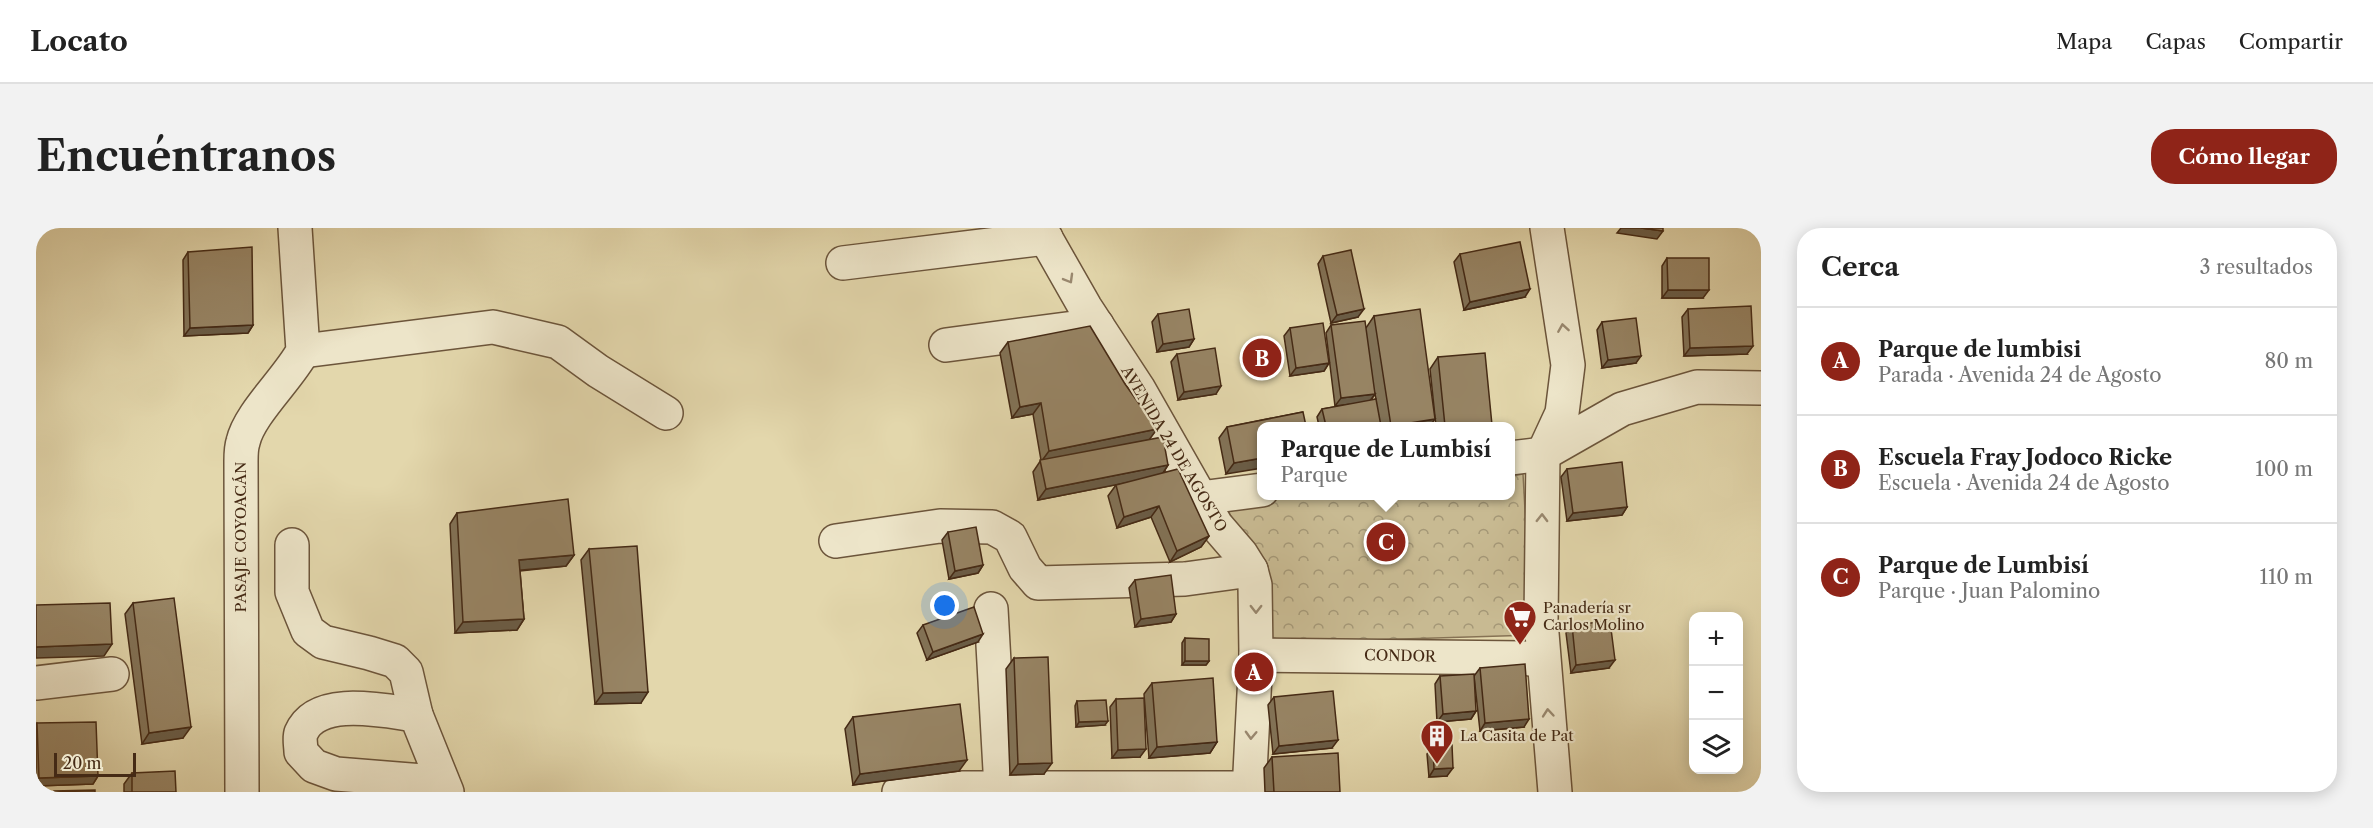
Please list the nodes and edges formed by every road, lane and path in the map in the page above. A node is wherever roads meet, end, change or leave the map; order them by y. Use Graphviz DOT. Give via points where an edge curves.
graph roads {
  1 [pos="295,228"];
  2 [pos="1547,228"];
  3 [pos="1043,233"];
  4 [pos="843,263"];
  5 [pos="1096,325"];
  6 [pos="946,345"];
  7 [pos="303,351"];
  8 [pos="1761,388"];
  9 [pos="666,413"];
  10 [pos="1543,454"];
  11 [pos="1515,457"];
  12 [pos="1257,491"];
  13 [pos="1200,498"];
  14 [pos="836,541"];
  15 [pos="292,545"];
  16 [pos="1251,570"];
  17 [pos="991,609"];
  18 [pos="1256,655"];
  19 [pos="1543,661"];
  20 [pos="112,674"];
  21 [pos="36,683"];
  22 [pos="416,715"];
  23 [pos="1001,788"];
  24 [pos="1249,790"];
  25 [pos="242,792"];
  26 [pos="445,792"];
  27 [pos="899,792"];
  28 [pos="1555,792"];
  1 -- 7 [label="street"];
  10 -- 2 [label="street, one-way" via="1562,413 1568,365"];
  3 -- 4 [label="street"];
  3 -- 5 [label="street, AVENIDA 24 DE AGOSTO, one-way"];
  5 -- 6 [label="street"];
  5 -- 13 [label="street, AVENIDA 24 DE AGOSTO" via="1138,388"];
  7 -- 9 [label="street" via="493,327 558,342"];
  7 -- 25 [label="street, PASAJE COYOACÁN" via="252,421 243,440"];
  8 -- 10 [label="street" via="1697,387 1622,410"];
  10 -- 11 [label="street"];
  19 -- 10 [label="street, one-way"];
  12 -- 13 [label="street"];
  13 -- 16 [label="street, AVENIDA 24 DE AGOSTO"];
  14 -- 16 [label="street" via="940,526 992,527 1010,537 1025,568 1038,583 1185,579"];
  15 -- 22 [label="street" via="292,592 308,631 323,642 395,661 406,672"];
  16 -- 18 [label="street, AVENIDA 24 DE AGOSTO, one-way" via="1256,585"];
  17 -- 23 [label="street"];
  18 -- 19 [label="street, CONDOR"];
  18 -- 24 [label="street, AVENIDA 24 DE AGOSTO, one-way"];
  28 -- 19 [label="street, one-way"];
  20 -- 21 [label="street"];
  22 -- 26 [label="street"];
  22 -- 26 [label="street" via="346,707 328,712 309,721 301,735 301,752 314,766 336,774 423,781"];
  23 -- 24 [label="street"];
  23 -- 27 [label="street" via="908,788"];
}
